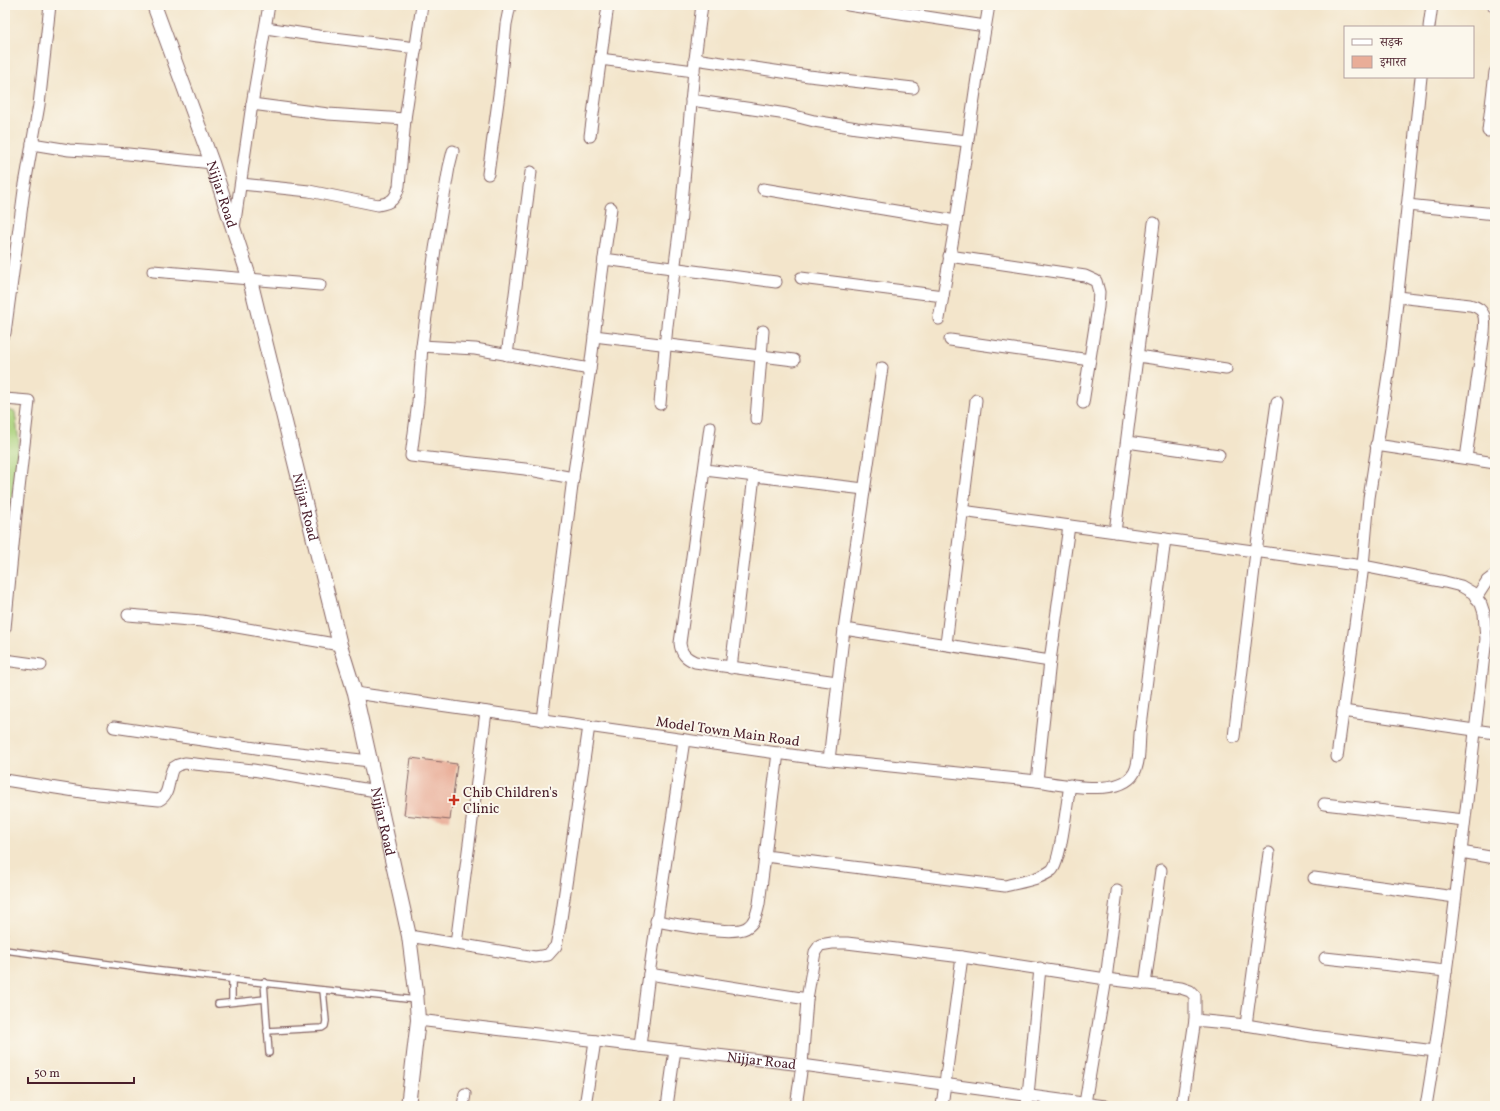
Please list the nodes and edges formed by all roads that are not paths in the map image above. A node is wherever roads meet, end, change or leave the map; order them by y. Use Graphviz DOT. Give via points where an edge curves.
graph roads {
  1 [pos="50,5"];
  2 [pos="154,5"];
  3 [pos="269,5"];
  4 [pos="422,5"];
  5 [pos="510,5"];
  6 [pos="608,5"];
  7 [pos="702,5"];
  8 [pos="848,5"];
  9 [pos="989,5"];
  10 [pos="1432,5"];
  11 [pos="986,26"];
  12 [pos="1429,26"];
  13 [pos="266,28"];
  14 [pos="416,48"];
  15 [pos="600,59"];
  16 [pos="695,59"];
  17 [pos="694,72"];
  18 [pos="1495,72"];
  19 [pos="1421,78"];
  20 [pos="913,88"];
  21 [pos="691,100"];
  22 [pos="252,104"];
  23 [pos="405,119"];
  24 [pos="1488,130"];
  25 [pos="590,136"];
  26 [pos="967,141"];
  27 [pos="32,144"];
  28 [pos="453,151"];
  29 [pos="212,163"];
  30 [pos="531,172"];
  31 [pos="488,174"];
  32 [pos="241,184"];
  33 [pos="763,189"];
  34 [pos="1408,205"];
  35 [pos="611,208"];
  36 [pos="1495,214"];
  37 [pos="956,221"];
  38 [pos="1154,222"];
  39 [pos="234,228"];
  40 [pos="949,256"];
  41 [pos="604,259"];
  42 [pos="674,269"];
  43 [pos="153,271"];
  44 [pos="801,278"];
  45 [pos="250,280"];
  46 [pos="776,282"];
  47 [pos="320,285"];
  48 [pos="943,296"];
  49 [pos="1398,297"];
  50 [pos="939,319"];
  51 [pos="763,331"];
  52 [pos="5,333"];
  53 [pos="594,336"];
  54 [pos="950,340"];
  55 [pos="666,344"];
  56 [pos="422,346"];
  57 [pos="507,355"];
  58 [pos="762,356"];
  59 [pos="1138,356"];
  60 [pos="794,360"];
  61 [pos="1090,360"];
  62 [pos="882,368"];
  63 [pos="590,369"];
  64 [pos="1226,369"];
  65 [pos="5,399"];
  66 [pos="976,400"];
  67 [pos="1278,402"];
  68 [pos="1083,403"];
  69 [pos="660,404"];
  70 [pos="756,419"];
  71 [pos="710,427"];
  72 [pos="1127,442"];
  73 [pos="1376,445"];
  74 [pos="1219,455"];
  75 [pos="1466,458"];
  76 [pos="1495,463"];
  77 [pos="705,470"];
  78 [pos="754,476"];
  79 [pos="573,478"];
  80 [pos="864,489"];
  81 [pos="962,511"];
  82 [pos="1069,526"];
  83 [pos="1115,532"];
  84 [pos="1165,539"];
  85 [pos="1256,552"];
  86 [pos="1363,566"];
  87 [pos="8,570"];
  88 [pos="1495,575"];
  89 [pos="1476,598"];
  90 [pos="128,615"];
  91 [pos="5,628"];
  92 [pos="844,629"];
  93 [pos="1491,639"];
  94 [pos="946,644"];
  95 [pos="340,645"];
  96 [pos="5,660"];
  97 [pos="1050,661"];
  98 [pos="41,665"];
  99 [pos="731,668"];
  100 [pos="837,682"];
  101 [pos="355,693"];
  102 [pos="1343,711"];
  103 [pos="486,712"];
  104 [pos="542,720"];
  105 [pos="589,726"];
  106 [pos="114,727"];
  107 [pos="1475,730"];
  108 [pos="1495,733"];
  109 [pos="1234,737"];
  110 [pos="684,740"];
  111 [pos="778,753"];
  112 [pos="1337,757"];
  113 [pos="829,760"];
  114 [pos="370,761"];
  115 [pos="5,780"];
  116 [pos="1037,781"];
  117 [pos="1070,785"];
  118 [pos="376,791"];
  119 [pos="1324,804"];
  120 [pos="1464,820"];
  121 [pos="1461,852"];
  122 [pos="1269,853"];
  123 [pos="765,856"];
  124 [pos="1495,858"];
  125 [pos="1161,870"];
  126 [pos="1314,878"];
  127 [pos="1117,891"];
  128 [pos="1455,898"];
  129 [pos="656,921"];
  130 [pos="5,922"];
  131 [pos="5,931"];
  132 [pos="409,936"];
  133 [pos="456,944"];
  134 [pos="5,950"];
  135 [pos="962,957"];
  136 [pos="1325,958"];
  137 [pos="1040,968"];
  138 [pos="1446,971"];
  139 [pos="649,974"];
  140 [pos="232,978"];
  141 [pos="1106,978"];
  142 [pos="264,982"];
  143 [pos="1145,984"];
  144 [pos="323,990"];
  145 [pos="265,999"];
  146 [pos="807,999"];
  147 [pos="416,1000"];
  148 [pos="232,1002"];
  149 [pos="218,1004"];
  150 [pos="418,1020"];
  151 [pos="1195,1020"];
  152 [pos="1246,1025"];
  153 [pos="267,1031"];
  154 [pos="595,1041"];
  155 [pos="640,1046"];
  156 [pos="675,1050"];
  157 [pos="1435,1051"];
  158 [pos="269,1053"];
  159 [pos="802,1065"];
  160 [pos="945,1084"];
  161 [pos="464,1094"];
  162 [pos="1028,1101"];
  163 [pos="1085,1103"];
  164 [pos="408,1106"];
  165 [pos="463,1106"];
  166 [pos="585,1106"];
  167 [pos="667,1106"];
  168 [pos="796,1106"];
  169 [pos="942,1106"];
  170 [pos="1105,1106"];
  171 [pos="1182,1106"];
  172 [pos="1426,1106"];
  1 -- 27 [label="street"];
  2 -- 29 [label="street, Nijjar Road"];
  3 -- 13 [label="street"];
  4 -- 14 [label="street"];
  5 -- 31 [label="street"];
  6 -- 15 [label="street"];
  7 -- 16 [label="street"];
  8 -- 11 [label="street"];
  9 -- 11 [label="street"];
  10 -- 12 [label="street"];
  11 -- 26 [label="street"];
  13 -- 14 [label="street"];
  13 -- 22 [label="street"];
  14 -- 23 [label="street"];
  15 -- 17 [label="street"];
  15 -- 25 [label="street"];
  16 -- 17 [label="street"];
  16 -- 20 [label="street"];
  17 -- 21 [label="street"];
  18 -- 24 [label="street"];
  19 -- 34 [label="street"];
  21 -- 26 [label="street" via="787,114 858,128"];
  21 -- 42 [label="street"];
  22 -- 23 [label="street" via="328,114"];
  22 -- 32 [label="street"];
  23 -- 32 [label="street" via="399,186 397,194 388,204 378,205 309,191"];
  26 -- 37 [label="street"];
  27 -- 29 [label="street" via="69,150"];
  27 -- 52 [label="street"];
  28 -- 56 [label="street" via="441,208"];
  29 -- 39 [label="street, Nijjar Road"];
  30 -- 57 [label="street"];
  32 -- 39 [label="street"];
  33 -- 37 [label="street"];
  34 -- 36 [label="street"];
  34 -- 49 [label="street"];
  35 -- 41 [label="street"];
  37 -- 40 [label="street"];
  38 -- 59 [label="street"];
  39 -- 45 [label="street, Nijjar Road"];
  40 -- 48 [label="street"];
  40 -- 61 [label="street" via="1085,276 1096,282 1099,292 1098,307"];
  41 -- 42 [label="street"];
  41 -- 53 [label="street"];
  42 -- 46 [label="street"];
  42 -- 55 [label="street"];
  43 -- 45 [label="street"];
  44 -- 48 [label="street"];
  45 -- 47 [label="street"];
  45 -- 95 [label="street, Nijjar Road"];
  48 -- 50 [label="street"];
  49 -- 73 [label="street"];
  49 -- 75 [label="street" via="1470,305 1482,310 1484,333"];
  51 -- 58 [label="street"];
  53 -- 55 [label="street"];
  53 -- 63 [label="street"];
  54 -- 61 [label="street"];
  55 -- 58 [label="street"];
  55 -- 69 [label="street"];
  56 -- 57 [label="street" via="475,349"];
  56 -- 79 [label="street" via="411,456 525,469"];
  57 -- 63 [label="street"];
  58 -- 60 [label="street"];
  58 -- 70 [label="street"];
  59 -- 64 [label="street"];
  59 -- 72 [label="street"];
  61 -- 68 [label="street"];
  62 -- 80 [label="street"];
  63 -- 79 [label="street"];
  65 -- 87 [label="street" via="30,401"];
  66 -- 81 [label="street"];
  67 -- 85 [label="street"];
  71 -- 77 [label="street"];
  72 -- 74 [label="street"];
  72 -- 83 [label="street"];
  73 -- 75 [label="street"];
  73 -- 86 [label="street"];
  75 -- 76 [label="street"];
  77 -- 78 [label="street"];
  77 -- 99 [label="street" via="680,644 688,659"];
  78 -- 80 [label="street"];
  78 -- 99 [label="street"];
  79 -- 104 [label="street"];
  80 -- 92 [label="street"];
  81 -- 82 [label="street"];
  81 -- 94 [label="street"];
  82 -- 83 [label="street"];
  82 -- 97 [label="street"];
  83 -- 84 [label="street"];
  84 -- 85 [label="street"];
  84 -- 117 [label="street, Model Town Main Road" via="1135,773 1126,782 1118,785 1099,788"];
  85 -- 86 [label="street"];
  85 -- 109 [label="street"];
  86 -- 89 [label="street" via="1461,586 1473,593"];
  86 -- 102 [label="street"];
  87 -- 91 [label="street"];
  88 -- 89 [label="street" via="1487,581"];
  89 -- 93 [label="street" via="1481,604"];
  90 -- 95 [label="street" via="202,621"];
  92 -- 94 [label="street"];
  92 -- 100 [label="street"];
  93 -- 107 [label="street"];
  94 -- 97 [label="street"];
  95 -- 101 [label="street, Nijjar Road"];
  96 -- 98 [label="street"];
  97 -- 116 [label="street"];
  99 -- 100 [label="street"];
  100 -- 113 [label="street"];
  101 -- 103 [label="street, Model Town Main Road"];
  101 -- 114 [label="street, Nijjar Road"];
  102 -- 107 [label="street"];
  102 -- 112 [label="street"];
  103 -- 104 [label="street, Model Town Main Road"];
  103 -- 133 [label="street"];
  104 -- 105 [label="street, Model Town Main Road"];
  105 -- 110 [label="street, Model Town Main Road"];
  105 -- 133 [label="street" via="556,946 548,955 535,957"];
  106 -- 114 [label="street" via="263,749"];
  107 -- 108 [label="street"];
  107 -- 120 [label="street"];
  110 -- 111 [label="street, Model Town Main Road"];
  110 -- 129 [label="street"];
  111 -- 113 [label="street, Model Town Main Road"];
  111 -- 123 [label="street"];
  113 -- 116 [label="street, Model Town Main Road"];
  114 -- 118 [label="street, Nijjar Road"];
  115 -- 118 [label="street" via="159,800 167,793 173,768 185,763 253,770"];
  116 -- 117 [label="street, Model Town Main Road"];
  117 -- 123 [label="street" via="1058,856 1052,869 1035,879 1005,886"];
  118 -- 132 [label="street, Nijjar Road"];
  119 -- 120 [label="street"];
  120 -- 121 [label="street"];
  121 -- 124 [label="street"];
  121 -- 128 [label="street"];
  122 -- 152 [label="street"];
  123 -- 129 [label="street" via="759,904 755,919 746,928 726,931"];
  125 -- 143 [label="street"];
  126 -- 128 [label="street"];
  127 -- 141 [label="street"];
  128 -- 138 [label="street"];
  129 -- 139 [label="street"];
  130 -- 131 [label="lane"];
  132 -- 133 [label="street"];
  132 -- 147 [label="street, Nijjar Road"];
  134 -- 140 [label="lane"];
  135 -- 137 [label="street"];
  135 -- 146 [label="street" via="847,943 820,945 815,952"];
  135 -- 160 [label="street"];
  136 -- 138 [label="street"];
  137 -- 141 [label="street"];
  137 -- 162 [label="street"];
  138 -- 157 [label="street"];
  139 -- 146 [label="street"];
  139 -- 155 [label="street"];
  140 -- 142 [label="lane"];
  140 -- 148 [label="lane"];
  141 -- 143 [label="street"];
  141 -- 163 [label="street"];
  142 -- 144 [label="lane"];
  142 -- 145 [label="lane"];
  143 -- 151 [label="street" via="1190,991 1196,996"];
  144 -- 147 [label="lane"];
  144 -- 153 [label="lane" via="325,1026"];
  145 -- 148 [label="lane"];
  145 -- 153 [label="lane"];
  146 -- 159 [label="street"];
  147 -- 150 [label="street, Nijjar Road"];
  148 -- 149 [label="lane"];
  150 -- 154 [label="street, Nijjar Road"];
  150 -- 164 [label="street, Nijjar Road"];
  151 -- 152 [label="street"];
  151 -- 171 [label="street"];
  152 -- 157 [label="street"];
  153 -- 158 [label="lane"];
  154 -- 155 [label="street, Nijjar Road"];
  154 -- 166 [label="street"];
  155 -- 156 [label="street, Nijjar Road"];
  156 -- 159 [label="street, Nijjar Road"];
  156 -- 167 [label="street"];
  157 -- 172 [label="street"];
  159 -- 160 [label="street, Nijjar Road"];
  159 -- 168 [label="street"];
  160 -- 162 [label="street, Nijjar Road"];
  160 -- 169 [label="street"];
  161 -- 165 [label="street"];
  162 -- 163 [label="street, Nijjar Road"];
  163 -- 170 [label="street, Nijjar Road"];
}
